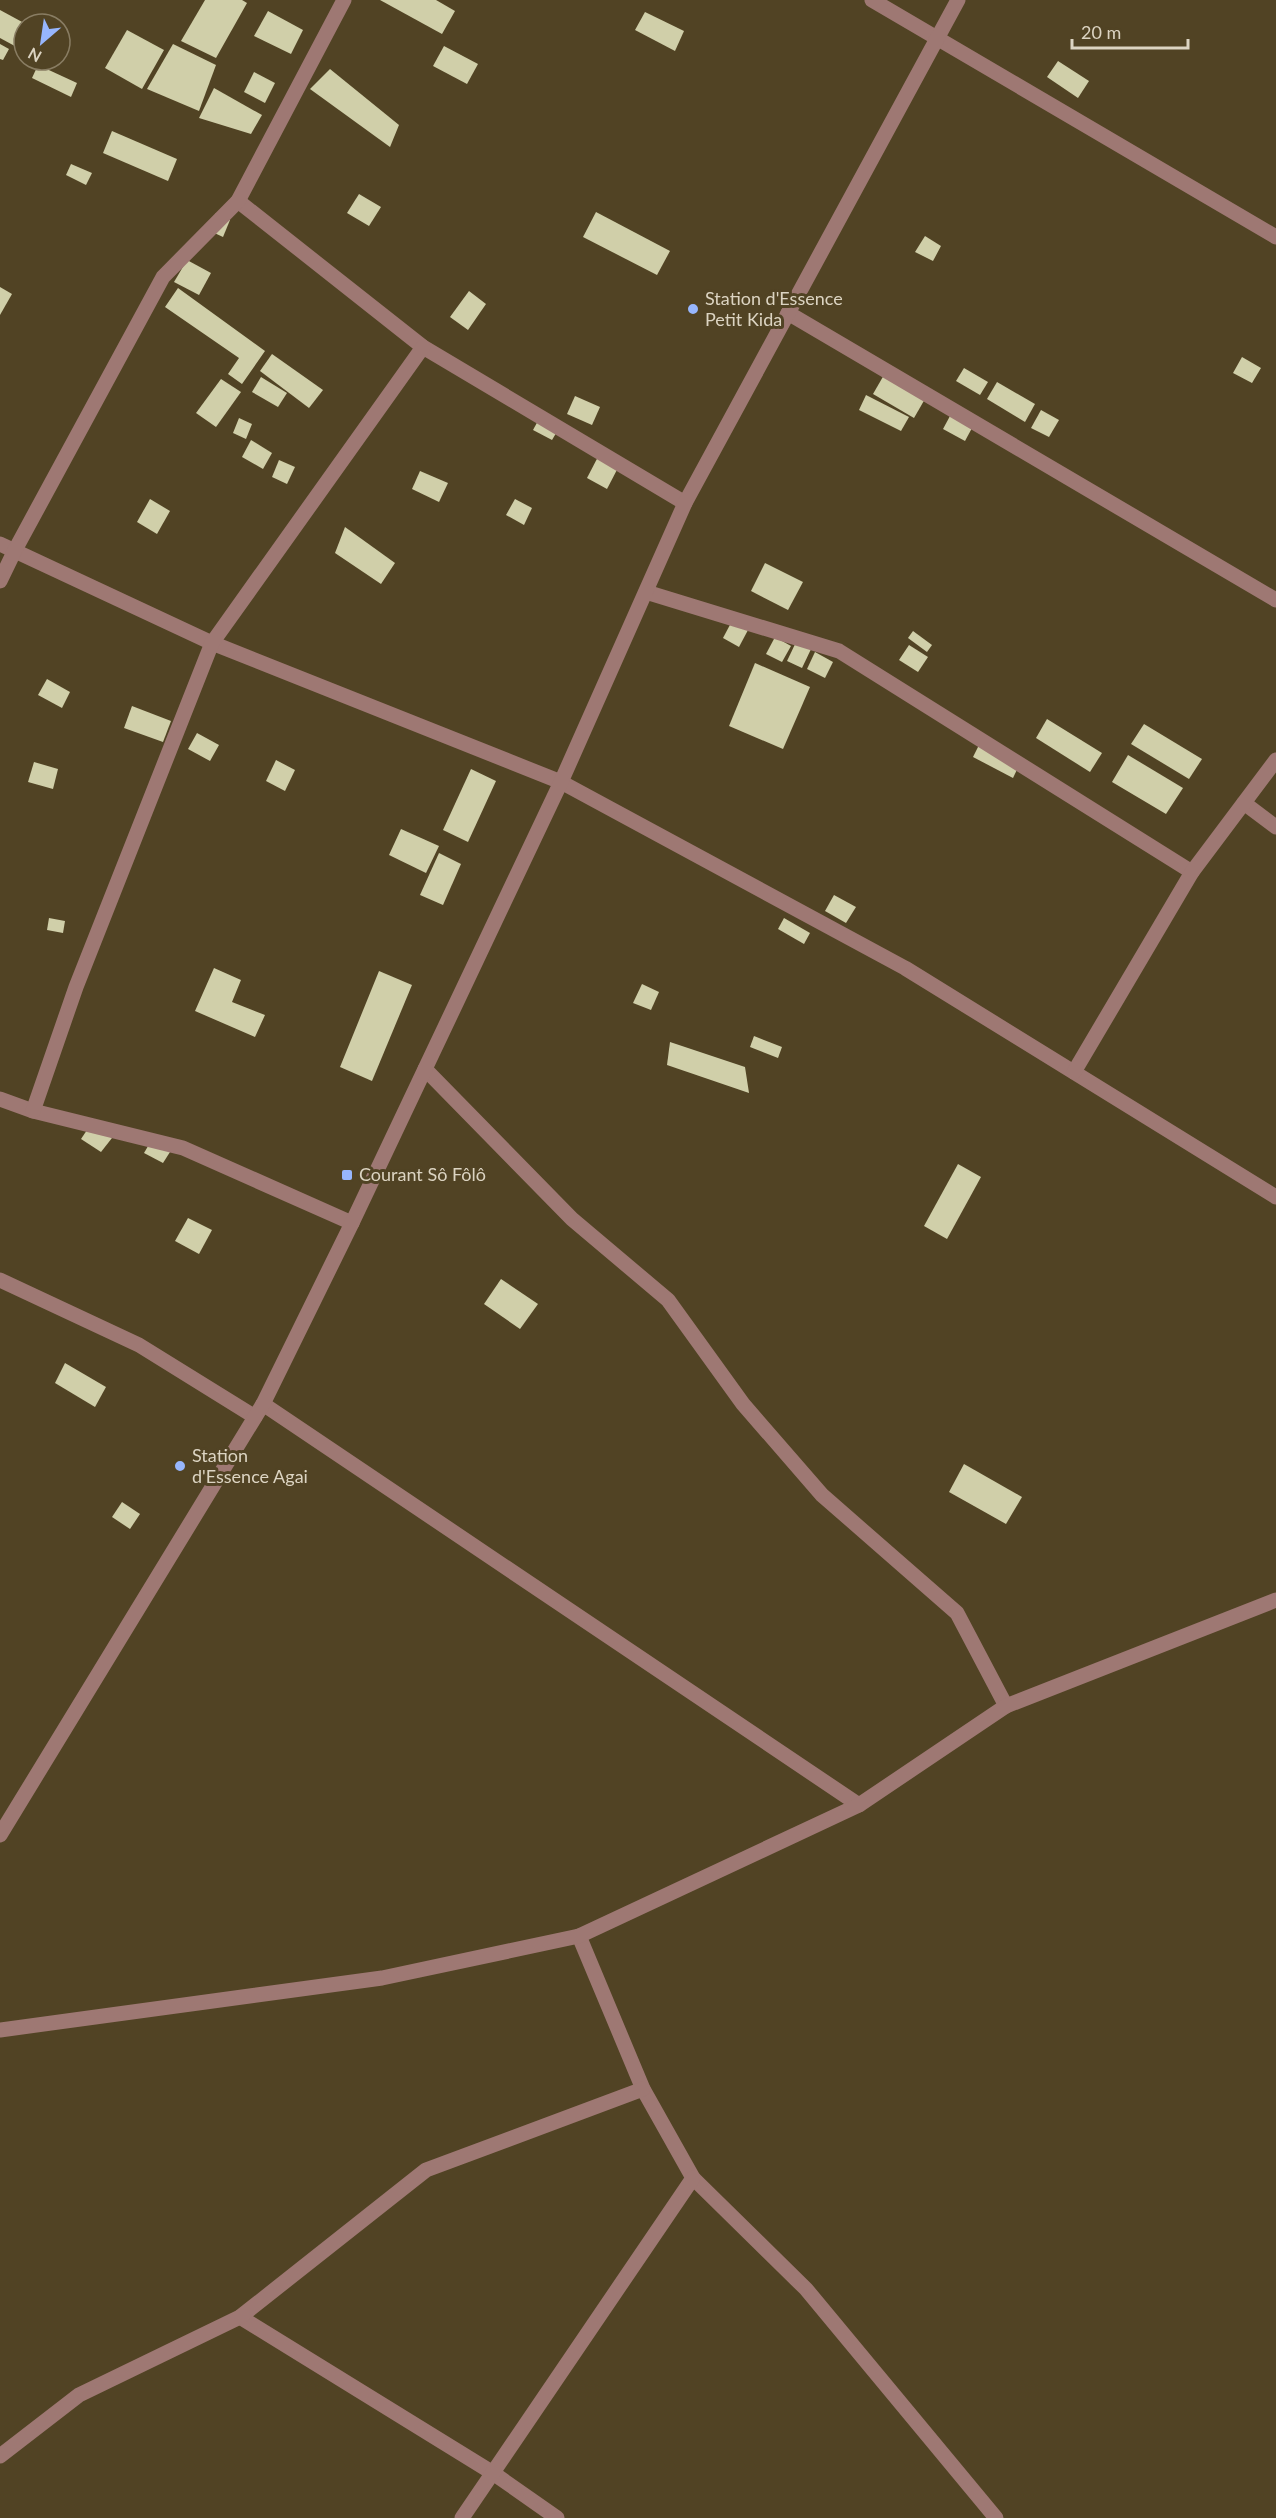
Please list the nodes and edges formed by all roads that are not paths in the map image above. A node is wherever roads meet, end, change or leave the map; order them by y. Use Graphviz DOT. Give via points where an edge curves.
graph roads {
  1 [pos="344,0"];
  2 [pos="872,0"];
  3 [pos="958,0"];
  4 [pos="938,37"];
  5 [pos="238,201"];
  6 [pos="1276,237"];
  7 [pos="788,313"];
  8 [pos="423,347"];
  9 [pos="685,503"];
  10 [pos="0,544"];
  11 [pos="15,550"];
  12 [pos="0,581"];
  13 [pos="645,592"];
  14 [pos="1276,600"];
  15 [pos="212,643"];
  16 [pos="1276,759"];
  17 [pos="561,782"];
  18 [pos="1244,803"];
  19 [pos="1276,827"];
  20 [pos="1192,872"];
  21 [pos="426,1069"];
  22 [pos="1074,1072"];
  23 [pos="0,1099"];
  24 [pos="33,1111"];
  25 [pos="1276,1197"];
  26 [pos="352,1223"];
  27 [pos="0,1280"];
  28 [pos="259,1410"];
  29 [pos="1276,1600"];
  30 [pos="1006,1706"];
  31 [pos="859,1805"];
  32 [pos="0,1835"];
  33 [pos="579,1936"];
  34 [pos="0,2030"];
  35 [pos="643,2089"];
  36 [pos="693,2178"];
  37 [pos="240,2317"];
  38 [pos="0,2456"];
  39 [pos="493,2472"];
  40 [pos="462,2518"];
  41 [pos="557,2518"];
  42 [pos="996,2518"];
  1 -- 5 [label="street"];
  2 -- 4 [label="street"];
  3 -- 4 [label="street"];
  4 -- 6 [label="street"];
  4 -- 7 [label="street"];
  5 -- 8 [label="street"];
  5 -- 11 [label="street" via="164,277"];
  7 -- 9 [label="street"];
  7 -- 14 [label="street"];
  8 -- 9 [label="street"];
  8 -- 15 [label="street"];
  9 -- 13 [label="street"];
  10 -- 11 [label="street"];
  11 -- 12 [label="street"];
  11 -- 15 [label="street"];
  13 -- 17 [label="street"];
  13 -- 20 [label="street" via="839,651"];
  15 -- 17 [label="street"];
  15 -- 24 [label="street" via="76,987"];
  16 -- 18 [label="street"];
  17 -- 21 [label="street"];
  17 -- 22 [label="street" via="905,968"];
  18 -- 19 [label="street"];
  18 -- 20 [label="street"];
  20 -- 22 [label="street"];
  21 -- 26 [label="street"];
  21 -- 30 [label="street" via="572,1219 668,1300 743,1404 822,1495 957,1613"];
  22 -- 25 [label="street"];
  23 -- 24 [label="street"];
  24 -- 26 [label="street" via="183,1148"];
  26 -- 28 [label="street"];
  27 -- 28 [label="street" via="139,1345"];
  28 -- 31 [label="street"];
  28 -- 32 [label="street"];
  29 -- 30 [label="street"];
  30 -- 31 [label="street"];
  31 -- 33 [label="street"];
  33 -- 34 [label="street" via="382,1978"];
  33 -- 35 [label="street"];
  35 -- 36 [label="street"];
  35 -- 37 [label="street" via="426,2170"];
  36 -- 39 [label="street"];
  36 -- 42 [label="street" via="806,2289"];
  37 -- 38 [label="street" via="79,2395"];
  37 -- 39 [label="street"];
  39 -- 40 [label="street"];
  39 -- 41 [label="street"];
}
